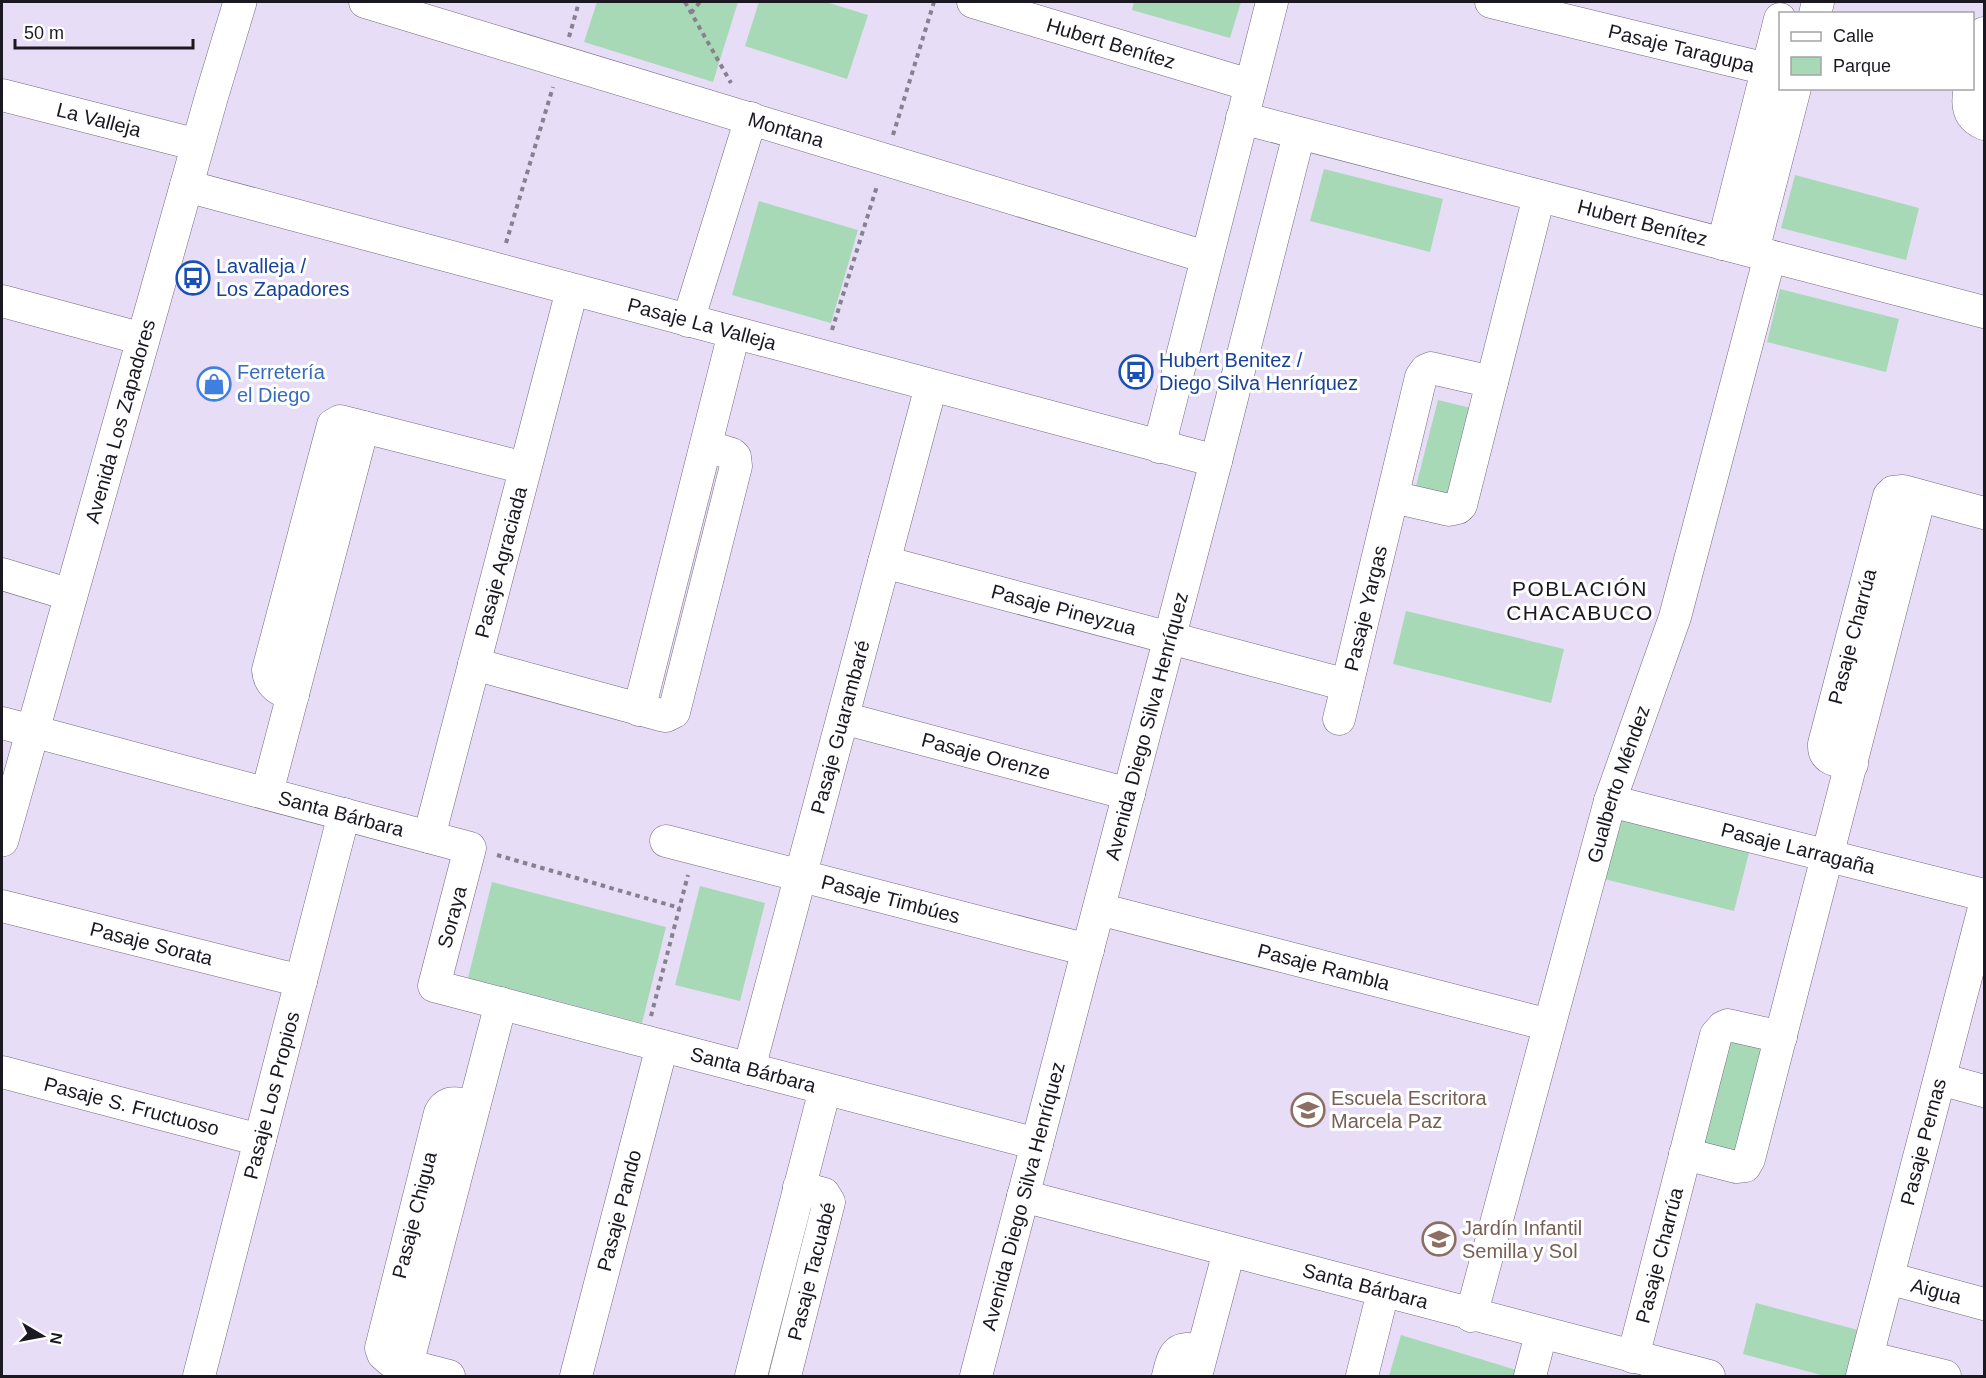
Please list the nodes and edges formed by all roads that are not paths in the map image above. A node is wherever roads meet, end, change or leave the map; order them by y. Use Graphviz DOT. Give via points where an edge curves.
graph roads {
  1 [pos="240,2"];
  2 [pos="365,2"];
  3 [pos="973,2"];
  4 [pos="1272,2"];
  5 [pos="1491,2"];
  6 [pos="1600,15"];
  7 [pos="1779,23"];
  8 [pos="1984,33"];
  9 [pos="1767,69"];
  10 [pos="1974,71"];
  11 [pos="1250,85"];
  12 [pos="1795,90"];
  13 [pos="1969,90"];
  14 [pos="2,95"];
  15 [pos="751,118"];
  16 [pos="1242,118"];
  17 [pos="1984,124"];
  18 [pos="1299,134"];
  19 [pos="198,145"];
  20 [pos="186,186"];
  21 [pos="1539,196"];
  22 [pos="1723,244"];
  23 [pos="1762,254"];
  24 [pos="1206,257"];
  25 [pos="572,290"];
  26 [pos="2,301"];
  27 [pos="1984,312"];
  28 [pos="688,321"];
  29 [pos="734,333"];
  30 [pos="143,339"];
  31 [pos="1492,382"];
  32 [pos="931,386"];
  33 [pos="1159,447"];
  34 [pos="1216,461"];
  35 [pos="525,468"];
  36 [pos="1392,497"];
  37 [pos="1984,513"];
  38 [pos="884,562"];
  39 [pos="2,574"];
  40 [pos="71,595"];
  41 [pos="1170,638"];
  42 [pos="474,664"];
  43 [pos="1347,685"];
  44 [pos="843,718"];
  45 [pos="1339,719"];
  46 [pos="2,723"];
  47 [pos="32,731"];
  48 [pos="267,794"];
  49 [pos="1129,794"];
  50 [pos="1610,801"];
  51 [pos="344,814"];
  52 [pos="429,837"];
  53 [pos="2,840"];
  54 [pos="681,844"];
  55 [pos="470,848"];
  56 [pos="1828,856"];
  57 [pos="801,876"];
  58 [pos="1984,895"];
  59 [pos="2,906"];
  60 [pos="1984,908"];
  61 [pos="1099,909"];
  62 [pos="1088,950"];
  63 [pos="301,981"];
  64 [pos="434,986"];
  65 [pos="501,1004"];
  66 [pos="1549,1025"];
  67 [pos="1781,1038"];
  68 [pos="653,1043"];
  69 [pos="749,1069"];
  70 [pos="2,1072"];
  71 [pos="1940,1079"];
  72 [pos="825,1089"];
  73 [pos="1984,1091"];
  74 [pos="260,1140"];
  75 [pos="1037,1144"];
  76 [pos="1685,1154"];
  77 [pos="800,1187"];
  78 [pos="1023,1196"];
  79 [pos="1228,1251"];
  80 [pos="1888,1278"];
  81 [pos="1383,1292"];
  82 [pos="1984,1304"];
  83 [pos="1471,1316"];
  84 [pos="1540,1334"];
  85 [pos="1633,1357"];
  86 [pos="1199,1364"];
  87 [pos="1865,1367"];
  88 [pos="1699,1375"];
  89 [pos="199,1377"];
  90 [pos="448,1377"];
  91 [pos="576,1377"];
  92 [pos="751,1377"];
  93 [pos="785,1377"];
  94 [pos="976,1377"];
  95 [pos="1168,1377"];
  96 [pos="1362,1377"];
  97 [pos="1530,1377"];
  98 [pos="1945,1377"];
  1 -- 19 [label="main road, Avenida Los Zapadores"];
  2 -- 15 [label="street, Montana"];
  3 -- 11 [label="street, Hubert Benítez"];
  4 -- 11 [label="street"];
  5 -- 6 [label="street, Pasaje Taragupa"];
  6 -- 9 [label="street, Pasaje Taragupa"];
  7 -- 9 [label="street"];
  8 -- 10 [label="street"];
  9 -- 22 [label="street"];
  11 -- 16 [label="street"];
  12 -- 23 [label="street, Gualberto Méndez"];
  13 -- 17 [label="street" via="1970,112"];
  14 -- 19 [label="street, La Valleja"];
  15 -- 24 [label="street, Montana"];
  15 -- 28 [label="street"];
  16 -- 18 [label="street"];
  16 -- 24 [label="street"];
  18 -- 21 [label="street, Hubert Benítez"];
  18 -- 34 [label="street, Avenida Diego Silva Henríquez"];
  19 -- 20 [label="main road, Avenida Los Zapadores"];
  20 -- 25 [label="street, Pasaje La Valleja"];
  20 -- 30 [label="main road, Avenida Los Zapadores"];
  21 -- 22 [label="street, Hubert Benítez"];
  21 -- 31 [label="street"];
  22 -- 23 [label="street, Hubert Benítez"];
  23 -- 27 [label="street, Hubert Benítez"];
  23 -- 50 [label="street, Gualberto Méndez" via="1675,617"];
  24 -- 33 [label="street"];
  25 -- 28 [label="street, Pasaje La Valleja"];
  25 -- 35 [label="street, Pasaje Agraciada"];
  26 -- 30 [label="street"];
  28 -- 29 [label="street, Pasaje La Valleja"];
  29 -- 32 [label="street, Pasaje La Valleja"];
  29 -- 42 [label="street" via="706,446 732,454 736,466 670,715 661,716"];
  30 -- 40 [label="main road, Avenida Los Zapadores"];
  31 -- 36 [label="street" via="1461,505 1449,510"];
  31 -- 36 [label="street, Pasaje Yargas" via="1437,368 1426,370 1421,377"];
  32 -- 33 [label="street, Pasaje La Valleja"];
  32 -- 38 [label="street, Pasaje Guarambaré"];
  33 -- 34 [label="street, Pasaje La Valleja"];
  34 -- 41 [label="street, Avenida Diego Silva Henríquez"];
  35 -- 42 [label="street, Pasaje Agraciada"];
  35 -- 48 [label="street" via="336,422 269,664 271,682 293,695"];
  36 -- 43 [label="street, Pasaje Yargas"];
  37 -- 56 [label="street, Pasaje Charrúa" via="1907,494 1887,501 1823,749 1829,758 1852,765"];
  38 -- 41 [label="street, Pasaje Pineyzua"];
  38 -- 44 [label="street, Pasaje Guarambaré"];
  39 -- 40 [label="street"];
  40 -- 47 [label="main road, Avenida Los Zapadores"];
  41 -- 43 [label="street, Pasaje Pineyzua"];
  41 -- 49 [label="street, Avenida Diego Silva Henríquez"];
  42 -- 52 [label="street, Pasaje Agraciada"];
  43 -- 45 [label="street, Pasaje Yargas"];
  44 -- 49 [label="street, Pasaje Orenze"];
  44 -- 57 [label="street, Pasaje Guarambaré"];
  46 -- 47 [label="street, Santa Bárbara"];
  47 -- 48 [label="street, Santa Bárbara"];
  47 -- 53 [label="main road, Avenida Los Zapadores"];
  48 -- 51 [label="street, Santa Bárbara"];
  49 -- 61 [label="street, Avenida Diego Silva Henríquez"];
  50 -- 56 [label="street, Pasaje Larragaña"];
  50 -- 66 [label="street, Gualberto Méndez"];
  51 -- 52 [label="street, Santa Bárbara"];
  51 -- 63 [label="street, Pasaje Los Propios"];
  52 -- 55 [label="street, Santa Bárbara"];
  54 -- 57 [label="street, Pasaje Timbúes"];
  55 -- 64 [label="street, Soraya"];
  56 -- 58 [label="street, Pasaje Larragaña"];
  56 -- 67 [label="street, Pasaje Charrúa"];
  57 -- 62 [label="street, Pasaje Timbúes"];
  57 -- 69 [label="street, Pasaje Guarambaré"];
  59 -- 63 [label="street, Pasaje Sorata"];
  60 -- 71 [label="street, Pasaje Pernas"];
  61 -- 62 [label="street, Avenida Diego Silva Henríquez"];
  61 -- 66 [label="street, Pasaje Rambla"];
  62 -- 75 [label="street, Avenida Diego Silva Henríquez"];
  63 -- 74 [label="street, Pasaje Los Propios"];
  64 -- 65 [label="street, Santa Bárbara"];
  65 -- 68 [label="street, Santa Bárbara"];
  65 -- 90 [label="street, Pasaje Chigua" via="474,1106 395,1360"];
  66 -- 83 [label="street, Gualberto Méndez"];
  67 -- 76 [label="street, Pasaje Charrúa" via="1728,1025 1719,1030"];
  67 -- 76 [label="street, Pasaje Charrúa" via="1748,1163 1736,1167"];
  68 -- 69 [label="street, Santa Bárbara"];
  68 -- 91 [label="street, Pasaje Pando"];
  69 -- 72 [label="street, Santa Bárbara"];
  70 -- 74 [label="street, Pasaje S. Fructuoso"];
  71 -- 73 [label="street"];
  71 -- 80 [label="street, Pasaje Pernas"];
  72 -- 75 [label="street, Santa Bárbara"];
  72 -- 77 [label="street, Pasaje Tacuabé"];
  74 -- 89 [label="street, Pasaje Los Propios"];
  75 -- 78 [label="street, Avenida Diego Silva Henríquez"];
  76 -- 85 [label="street, Pasaje Charrúa"];
  77 -- 92 [label="street, Pasaje Tacuabé"];
  77 -- 93 [label="street, Pasaje Tacuabé" via="824,1194 829,1202"];
  78 -- 79 [label="street, Santa Bárbara"];
  78 -- 94 [label="street, Avenida Diego Silva Henríquez"];
  79 -- 81 [label="street, Santa Bárbara"];
  79 -- 86 [label="street"];
  80 -- 82 [label="street, Aigua"];
  80 -- 87 [label="street, Pasaje Pernas"];
  81 -- 83 [label="street, Santa Bárbara"];
  81 -- 96 [label="street"];
  83 -- 84 [label="street, Santa Bárbara"];
  84 -- 85 [label="street, Santa Bárbara"];
  84 -- 97 [label="street"];
  85 -- 88 [label="street, Santa Bárbara"];
  86 -- 95 [label="street" via="1189,1348 1178,1351"];
  87 -- 98 [label="street"];
}
